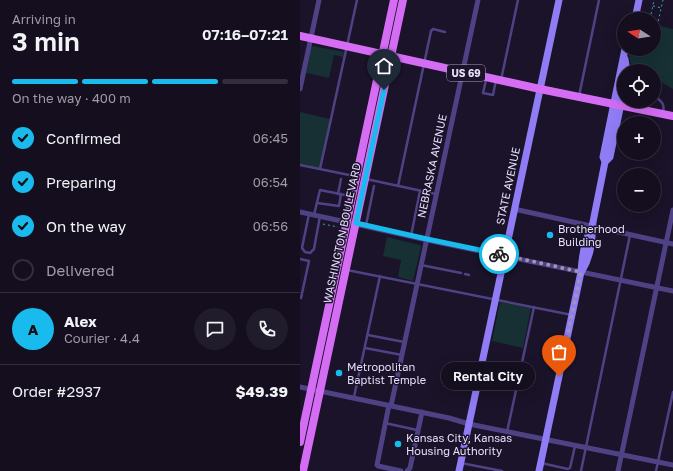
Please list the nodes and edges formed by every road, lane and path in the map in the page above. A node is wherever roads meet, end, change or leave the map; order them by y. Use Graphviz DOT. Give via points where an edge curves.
graph roads {
  1 [pos="319,0"];
  2 [pos="357,0"];
  3 [pos="394,0"];
  4 [pos="403,0"];
  5 [pos="478,0"];
  6 [pos="518,0"];
  7 [pos="559,0"];
  8 [pos="600,0"];
  9 [pos="639,0"];
  10 [pos="654,0"];
  11 [pos="663,0"];
  12 [pos="653,6"];
  13 [pos="662,8"];
  14 [pos="638,12"];
  15 [pos="652,12"];
  16 [pos="661,14"];
  17 [pos="445,32"];
  18 [pos="300,36"];
  19 [pos="311,39"];
  20 [pos="347,46"];
  21 [pos="383,54"];
  22 [pos="392,57"];
  23 [pos="424,64"];
  24 [pos="462,72"];
  25 [pos="486,77"];
  26 [pos="499,80"];
  27 [pos="300,89"];
  28 [pos="540,89"];
  29 [pos="579,96"];
  30 [pos="661,101"];
  31 [pos="617,104"];
  32 [pos="637,108"];
  33 [pos="662,113"];
  34 [pos="673,116"];
  35 [pos="300,165"];
  36 [pos="320,169"];
  37 [pos="357,176"];
  38 [pos="341,179"];
  39 [pos="365,179"];
  40 [pos="374,186"];
  41 [pos="398,186"];
  42 [pos="420,191"];
  43 [pos="340,194"];
  44 [pos="436,194"];
  45 [pos="352,196"];
  46 [pos="317,202"];
  47 [pos="514,210"];
  48 [pos="673,210"];
  49 [pos="300,212"];
  50 [pos="314,215"];
  51 [pos="347,221"];
  52 [pos="356,223"];
  53 [pos="323,224"];
  54 [pos="366,226"];
  55 [pos="339,227"];
  56 [pos="592,227"];
  57 [pos="630,235"];
  58 [pos="411,236"];
  59 [pos="427,239"];
  60 [pos="666,243"];
  61 [pos="673,244"];
  62 [pos="505,255"];
  63 [pos="300,259"];
  64 [pos="421,265"];
  65 [pos="346,270"];
  66 [pos="581,272"];
  67 [pos="460,273"];
  68 [pos="380,276"];
  69 [pos="620,280"];
  70 [pos="417,284"];
  71 [pos="657,288"];
  72 [pos="673,291"];
  73 [pos="301,298"];
  74 [pos="495,300"];
  75 [pos="534,307"];
  76 [pos="572,315"];
  77 [pos="368,335"];
  78 [pos="404,342"];
  79 [pos="365,348"];
  80 [pos="402,355"];
  81 [pos="300,387"];
  82 [pos="311,389"];
  83 [pos="320,391"];
  84 [pos="673,392"];
  85 [pos="354,398"];
  86 [pos="390,405"];
  87 [pos="422,412"];
  88 [pos="385,423"];
  89 [pos="469,424"];
  90 [pos="418,430"];
  91 [pos="507,432"];
  92 [pos="545,440"];
  93 [pos="300,442"];
  94 [pos="575,446"];
  95 [pos="586,448"];
  96 [pos="621,455"];
  97 [pos="461,462"];
  98 [pos="658,462"];
  99 [pos="541,463"];
  100 [pos="673,465"];
  101 [pos="303,471"];
  102 [pos="401,471"];
  103 [pos="407,471"];
  104 [pos="459,471"];
  105 [pos="500,471"];
  106 [pos="539,471"];
  107 [pos="581,471"];
  108 [pos="618,471"];
  109 [pos="656,471"];
  1 -- 19 [label="street"];
  2 -- 20 [label="lane"];
  3 -- 21 [label="main road, WASHINGTON BOULEVARD"];
  4 -- 22 [label="main road, WASHINGTON BOULEVARD"];
  5 -- 24 [label="street, NEBRASKA AVENUE"];
  6 -- 26 [label="lane"];
  7 -- 28 [label="main road, STATE AVENUE"];
  8 -- 29 [label="lane"];
  9 -- 14 [label="main road"];
  10 -- 12 [label="path"];
  11 -- 13 [label="path"];
  12 -- 13 [label="path"];
  12 -- 15 [label="path"];
  13 -- 16 [label="path"];
  17 -- 23 [label="lane" via="433,29 431,31"];
  18 -- 19 [label="main road, US 69"];
  19 -- 20 [label="main road, US 69"];
  19 -- 27 [label="street"];
  20 -- 21 [label="main road, US 69"];
  20 -- 36 [label="lane"];
  21 -- 22 [label="main road, US 69"];
  21 -- 37 [label="main road, WASHINGTON BOULEVARD"];
  22 -- 23 [label="main road, US 69"];
  22 -- 39 [label="main road, WASHINGTON BOULEVARD"];
  23 -- 24 [label="main road, US 69"];
  23 -- 41 [label="lane"];
  24 -- 25 [label="main road, US 69"];
  24 -- 44 [label="street, NEBRASKA AVENUE"];
  25 -- 26 [label="main road, US 69"];
  25 -- 26 [label="lane" via="483,93 493,95"];
  26 -- 28 [label="main road, US 69"];
  28 -- 29 [label="main road, US 69"];
  28 -- 47 [label="main road, STATE AVENUE"];
  29 -- 31 [label="main road, US 69"];
  30 -- 33 [label="lane" via="664,106"];
  31 -- 56 [label="main road" via="610,157 605,162"];
  32 -- 33 [label="main road, US 69"];
  33 -- 34 [label="main road, US 69"];
  35 -- 36 [label="lane"];
  36 -- 37 [label="lane"];
  37 -- 45 [label="main road, WASHINGTON BOULEVARD"];
  38 -- 43 [label="lane"];
  39 -- 41 [label="lane"];
  39 -- 52 [label="main road, WASHINGTON BOULEVARD"];
  40 -- 54 [label="lane"];
  41 -- 42 [label="lane"];
  42 -- 44 [label="lane"];
  42 -- 58 [label="lane"];
  43 -- 45 [label="lane"];
  43 -- 46 [label="lane" via="320,190"];
  43 -- 46 [label="lane" via="339,206"];
  44 -- 59 [label="street, NEBRASKA AVENUE"];
  45 -- 51 [label="main road, WASHINGTON BOULEVARD"];
  46 -- 50 [label="lane"];
  47 -- 56 [label="street"];
  47 -- 62 [label="main road, STATE AVENUE"];
  48 -- 60 [label="street"];
  49 -- 50 [label="street"];
  50 -- 50 [label="lane" via="302,248 310,253 314,249"];
  50 -- 51 [label="street"];
  51 -- 52 [label="street"];
  51 -- 82 [label="main road, WASHINGTON BOULEVARD"];
  52 -- 54 [label="street"];
  52 -- 65 [label="main road, WASHINGTON BOULEVARD"];
  53 -- 55 [label="path"];
  54 -- 58 [label="street"];
  56 -- 57 [label="street"];
  56 -- 66 [label="main road" via="587,235"];
  57 -- 60 [label="street"];
  57 -- 69 [label="lane"];
  58 -- 59 [label="street"];
  59 -- 62 [label="street"];
  59 -- 64 [label="street, NEBRASKA AVENUE"];
  60 -- 61 [label="street"];
  60 -- 71 [label="street"];
  62 -- 66 [label="street"];
  62 -- 74 [label="main road, STATE AVENUE"];
  63 -- 73 [label="lane" via="309,261"];
  64 -- 67 [label="lane"];
  64 -- 70 [label="street, NEBRASKA AVENUE"];
  65 -- 68 [label="lane"];
  65 -- 83 [label="main road, WASHINGTON BOULEVARD"];
  66 -- 69 [label="street"];
  66 -- 76 [label="main road"];
  68 -- 70 [label="lane"];
  68 -- 77 [label="lane"];
  69 -- 71 [label="street"];
  69 -- 95 [label="lane"];
  70 -- 74 [label="lane"];
  70 -- 78 [label="street, NEBRASKA AVENUE"];
  71 -- 72 [label="street"];
  71 -- 96 [label="street"];
  74 -- 75 [label="lane"];
  74 -- 89 [label="main road, STATE AVENUE"];
  75 -- 76 [label="lane"];
  75 -- 91 [label="lane"];
  76 -- 92 [label="main road"];
  77 -- 78 [label="lane"];
  77 -- 79 [label="lane"];
  78 -- 80 [label="street, NEBRASKA AVENUE"];
  79 -- 80 [label="lane"];
  79 -- 85 [label="lane"];
  80 -- 86 [label="street, NEBRASKA AVENUE"];
  81 -- 82 [label="street"];
  82 -- 83 [label="street"];
  82 -- 93 [label="main road, WASHINGTON BOULEVARD"];
  83 -- 85 [label="street"];
  83 -- 101 [label="main road, WASHINGTON BOULEVARD"];
  84 -- 98 [label="lane"];
  85 -- 86 [label="street"];
  86 -- 87 [label="street"];
  86 -- 88 [label="street, NEBRASKA AVENUE"];
  87 -- 89 [label="street"];
  87 -- 90 [label="street"];
  88 -- 90 [label="lane"];
  88 -- 102 [label="street, NEBRASKA AVENUE" via="377,465"];
  89 -- 91 [label="street"];
  89 -- 97 [label="main road, STATE AVENUE"];
  90 -- 103 [label="street" via="410,468"];
  91 -- 92 [label="street"];
  92 -- 94 [label="street"];
  92 -- 99 [label="main road"];
  94 -- 95 [label="street"];
  94 -- 99 [label="lane" via="568,469"];
  95 -- 96 [label="street"];
  95 -- 107 [label="lane"];
  96 -- 98 [label="street"];
  96 -- 108 [label="street"];
  97 -- 104 [label="main road, STATE AVENUE"];
  97 -- 105 [label="lane"];
  98 -- 100 [label="street"];
  98 -- 109 [label="lane"];
  99 -- 106 [label="main road"];
}
